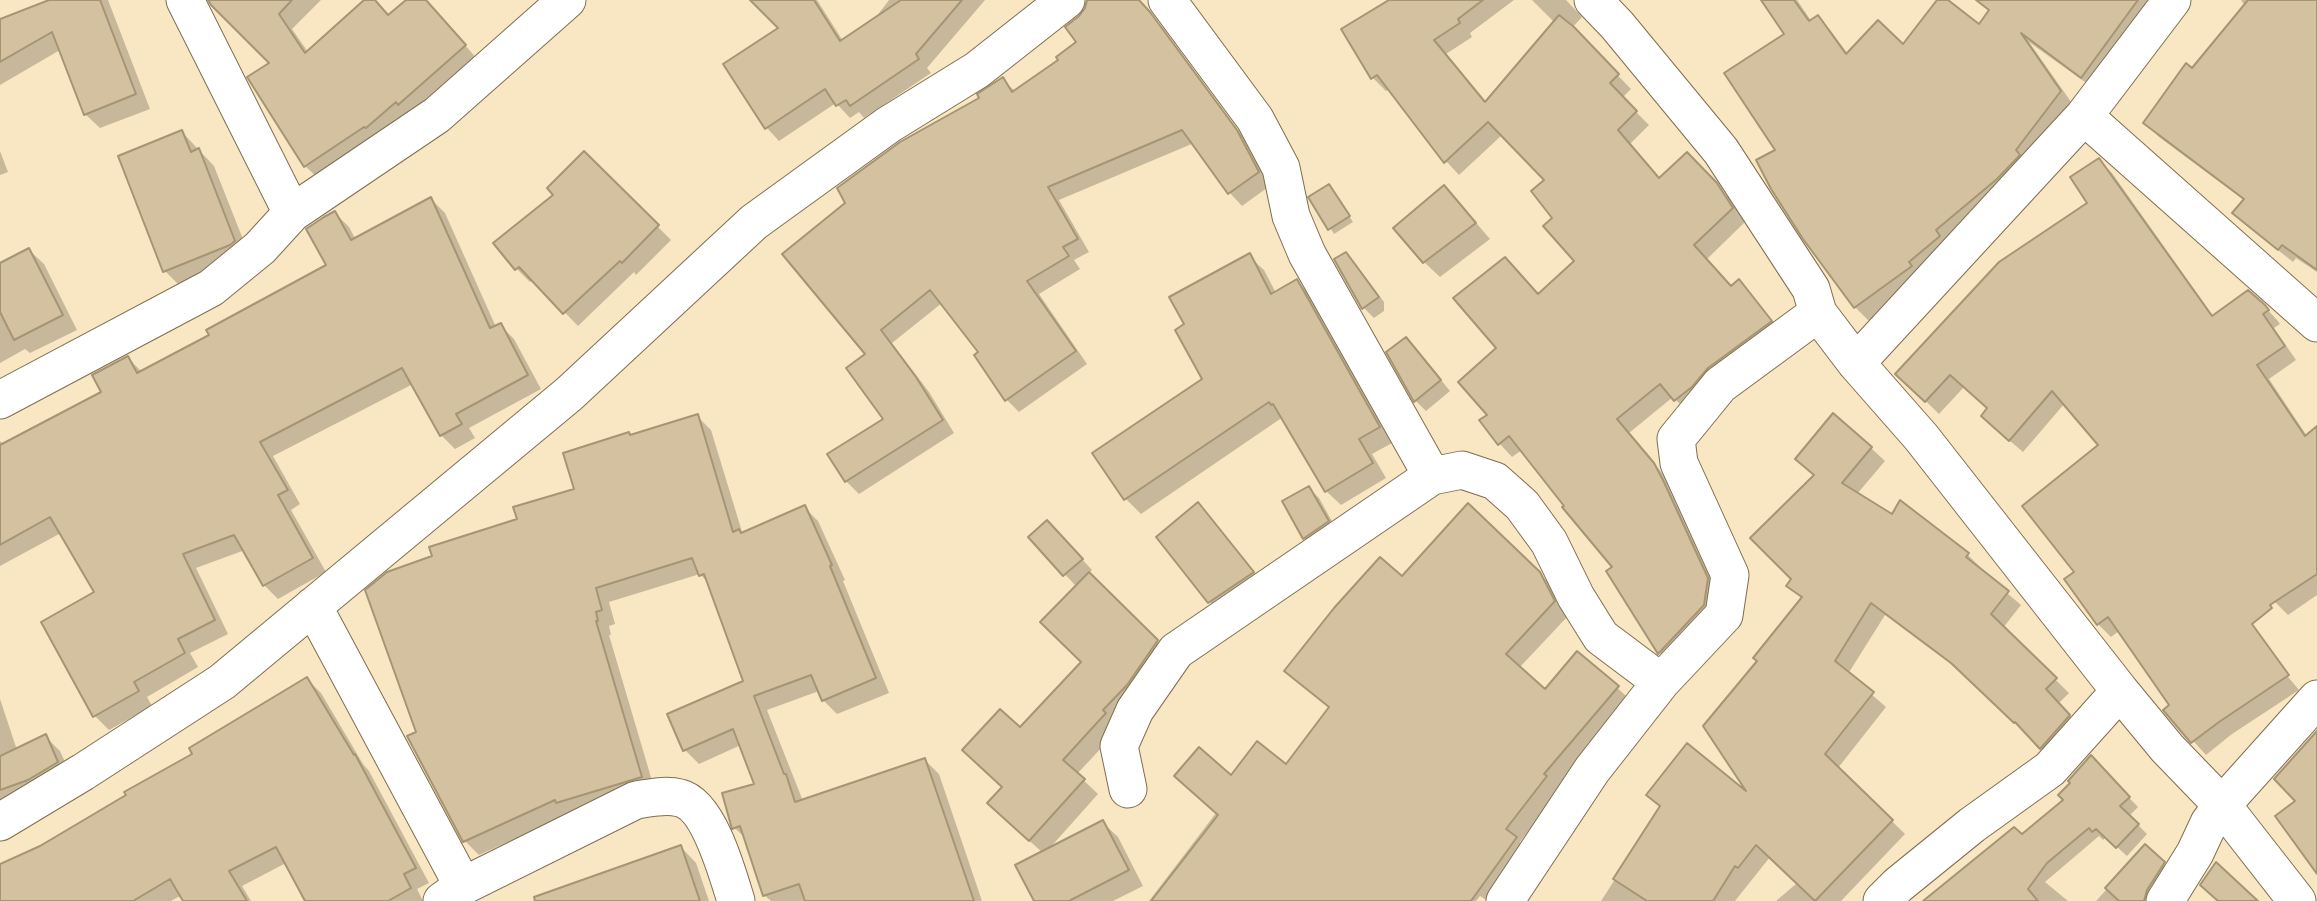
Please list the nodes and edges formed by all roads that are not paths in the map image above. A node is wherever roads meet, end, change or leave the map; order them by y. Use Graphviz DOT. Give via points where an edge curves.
graph roads {
  1 [pos="185,0"];
  2 [pos="567,0"];
  3 [pos="1066,0"];
  4 [pos="1167,0"];
  5 [pos="1593,0"];
  6 [pos="2172,0"];
  7 [pos="2084,116"];
  8 [pos="292,213"];
  9 [pos="1818,313"];
  10 [pos="2317,323"];
  11 [pos="1856,363"];
  12 [pos="0,400"];
  13 [pos="1432,476"];
  14 [pos="313,606"];
  15 [pos="1661,682"];
  16 [pos="2120,691"];
  17 [pos="2317,699"];
  18 [pos="1128,789"];
  19 [pos="2222,805"];
  20 [pos="0,822"];
  21 [pos="453,894"];
  22 [pos="736,901"];
  23 [pos="1506,901"];
  24 [pos="1882,901"];
  25 [pos="2165,901"];
  26 [pos="2297,901"];
  1 -- 8 [label="street"];
  2 -- 8 [label="street" via="437,115"];
  3 -- 14 [label="street" via="977,70 888,125 754,222 569,394"];
  4 -- 13 [label="street" via="1255,119 1281,168 1291,216 1307,254"];
  5 -- 9 [label="street" via="1721,152 1811,289"];
  6 -- 7 [label="street"];
  7 -- 10 [label="street"];
  7 -- 11 [label="street"];
  8 -- 12 [label="street" via="260,248 211,288"];
  9 -- 11 [label="street"];
  9 -- 15 [label="street" via="1720,385 1676,439 1679,463 1730,575 1724,615"];
  11 -- 16 [label="street" via="1921,438"];
  13 -- 15 [label="street" via="1462,470 1495,481 1522,505 1549,542 1601,637"];
  13 -- 18 [label="street" via="1176,651 1135,710 1119,746"];
  14 -- 20 [label="street" via="222,682"];
  14 -- 21 [label="street"];
  15 -- 23 [label="street" via="1592,770"];
  16 -- 19 [label="street"];
  16 -- 24 [label="street" via="2050,769 1972,825"];
  17 -- 19 [label="street"];
  19 -- 25 [label="street"];
  19 -- 26 [label="street"];
  21 -- 22 [label="street" via="636,800 664,796 684,798 705,819"];
}
